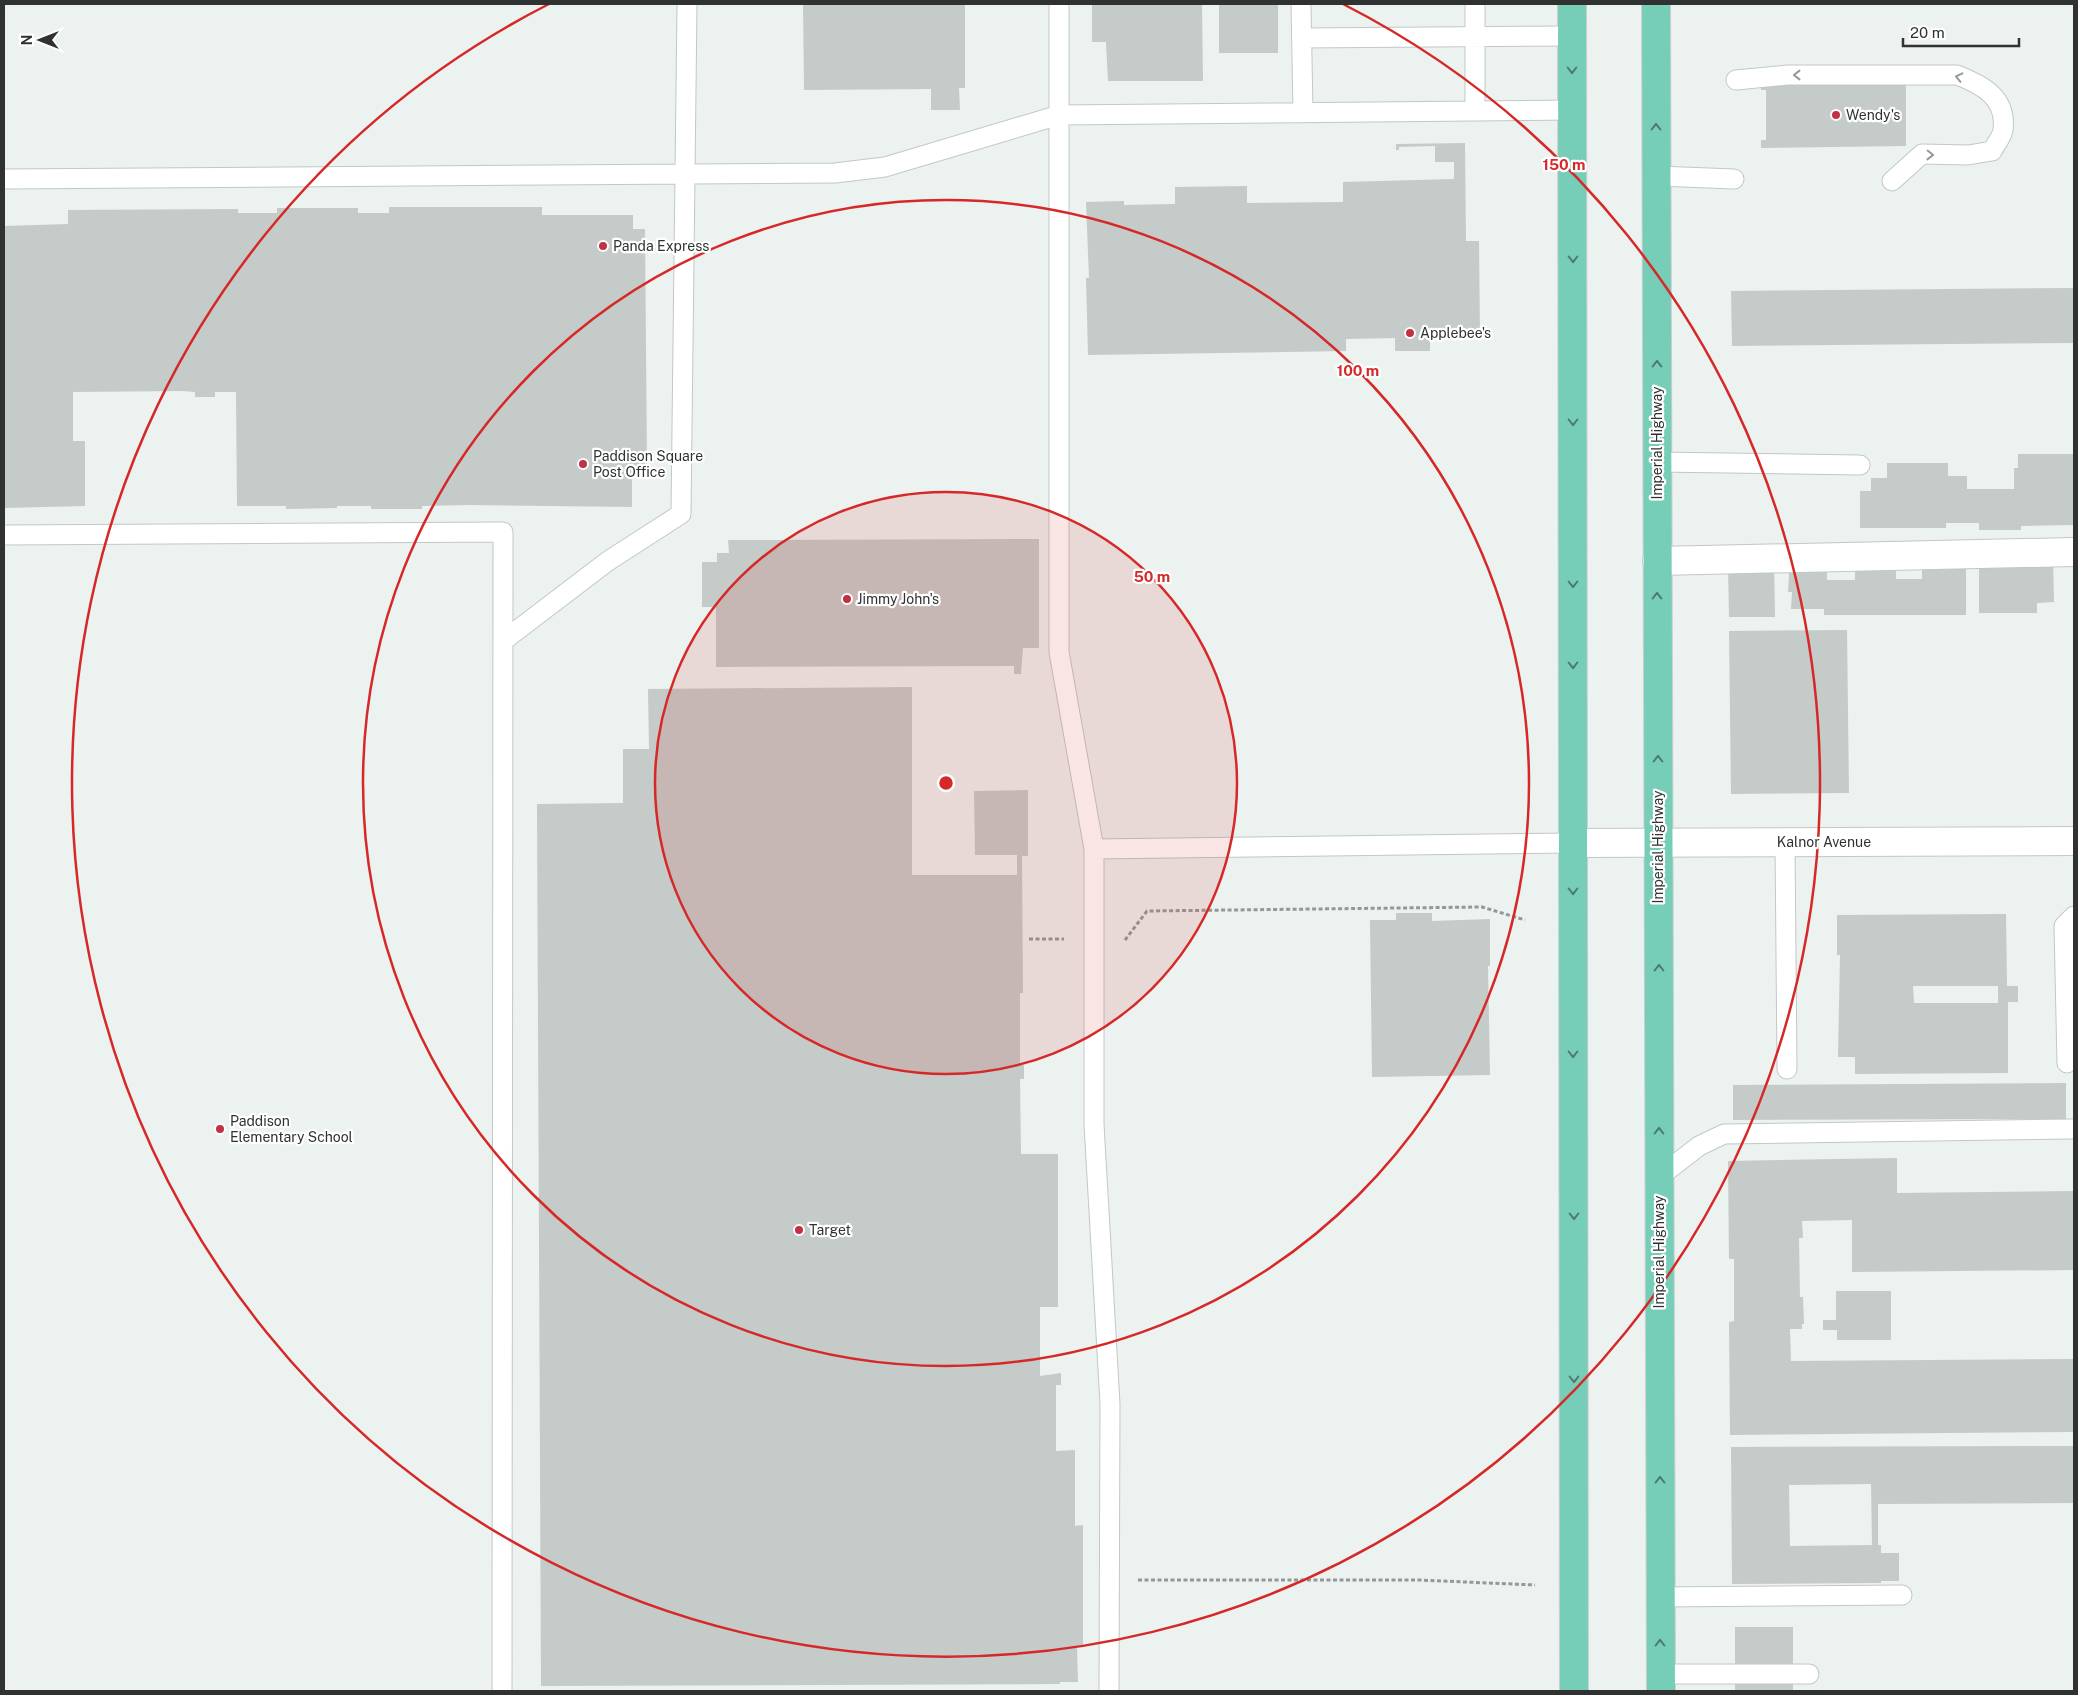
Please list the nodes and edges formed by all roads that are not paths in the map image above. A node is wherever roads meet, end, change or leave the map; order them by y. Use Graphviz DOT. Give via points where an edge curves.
graph roads {
  1 [pos="687,4"];
  2 [pos="1059,4"];
  3 [pos="1301,4"];
  4 [pos="1474,4"];
  5 [pos="1572,4"];
  6 [pos="1656,4"];
  7 [pos="1572,36"];
  8 [pos="1475,37"];
  9 [pos="1302,38"];
  10 [pos="1736,80"];
  11 [pos="1572,110"];
  12 [pos="1475,111"];
  13 [pos="1303,113"];
  14 [pos="1059,116"];
  15 [pos="685,174"];
  16 [pos="1657,176"];
  17 [pos="4,179"];
  18 [pos="1734,179"];
  19 [pos="1892,181"];
  20 [pos="1657,462"];
  21 [pos="1860,465"];
  22 [pos="4,535"];
  23 [pos="2074,552"];
  24 [pos="1657,561"];
  25 [pos="503,641"];
  26 [pos="2074,841"];
  27 [pos="1785,842"];
  28 [pos="1573,843"];
  29 [pos="1658,843"];
  30 [pos="1094,849"];
  31 [pos="2074,916"];
  32 [pos="2067,1063"];
  33 [pos="1787,1069"];
  34 [pos="2074,1129"];
  35 [pos="1659,1177"];
  36 [pos="1902,1595"];
  37 [pos="1660,1597"];
  38 [pos="1809,1674"];
  39 [pos="1660,1683"];
  40 [pos="502,1691"];
  41 [pos="1109,1691"];
  42 [pos="1574,1691"];
  1 -- 15 [label="lane"];
  2 -- 14 [label="lane"];
  3 -- 9 [label="lane"];
  4 -- 8 [label="lane"];
  5 -- 7 [label="main road"];
  16 -- 6 [label="main road, Imperial Highway, one-way"];
  7 -- 8 [label="lane"];
  7 -- 11 [label="main road, one-way"];
  8 -- 9 [label="lane"];
  8 -- 12 [label="lane"];
  9 -- 13 [label="lane"];
  19 -- 10 [label="lane, one-way" via="1922,154 1968,155 1992,151 2003,132 2001,112 1994,94 1957,75 1788,74"];
  11 -- 12 [label="lane"];
  11 -- 28 [label="main road, one-way"];
  12 -- 13 [label="lane"];
  13 -- 14 [label="lane"];
  14 -- 15 [label="lane" via="884,167 835,173"];
  14 -- 30 [label="lane" via="1059,652"];
  15 -- 17 [label="lane"];
  15 -- 25 [label="lane" via="681,514 608,561"];
  16 -- 18 [label="lane"];
  20 -- 16 [label="main road, Imperial Highway, one-way"];
  20 -- 21 [label="lane"];
  20 -- 24 [label="main road, Imperial Highway"];
  22 -- 25 [label="lane" via="503,532"];
  23 -- 24 [label="street"];
  29 -- 24 [label="main road, Imperial Highway, one-way"];
  25 -- 40 [label="lane"];
  26 -- 27 [label="street, Kalnor Avenue"];
  27 -- 29 [label="street, Kalnor Avenue"];
  27 -- 33 [label="lane"];
  28 -- 29 [label="street, Kalnor Avenue"];
  28 -- 30 [label="lane"];
  28 -- 42 [label="main road, one-way"];
  35 -- 29 [label="main road, Imperial Highway, one-way"];
  30 -- 41 [label="lane" via="1094,1124 1110,1404"];
  31 -- 32 [label="lane" via="2064,926"];
  34 -- 35 [label="lane" via="1724,1134 1699,1146"];
  37 -- 35 [label="main road, Imperial Highway, one-way"];
  36 -- 37 [label="lane"];
  39 -- 37 [label="main road, Imperial Highway, one-way"];
  38 -- 39 [label="lane"];
}
